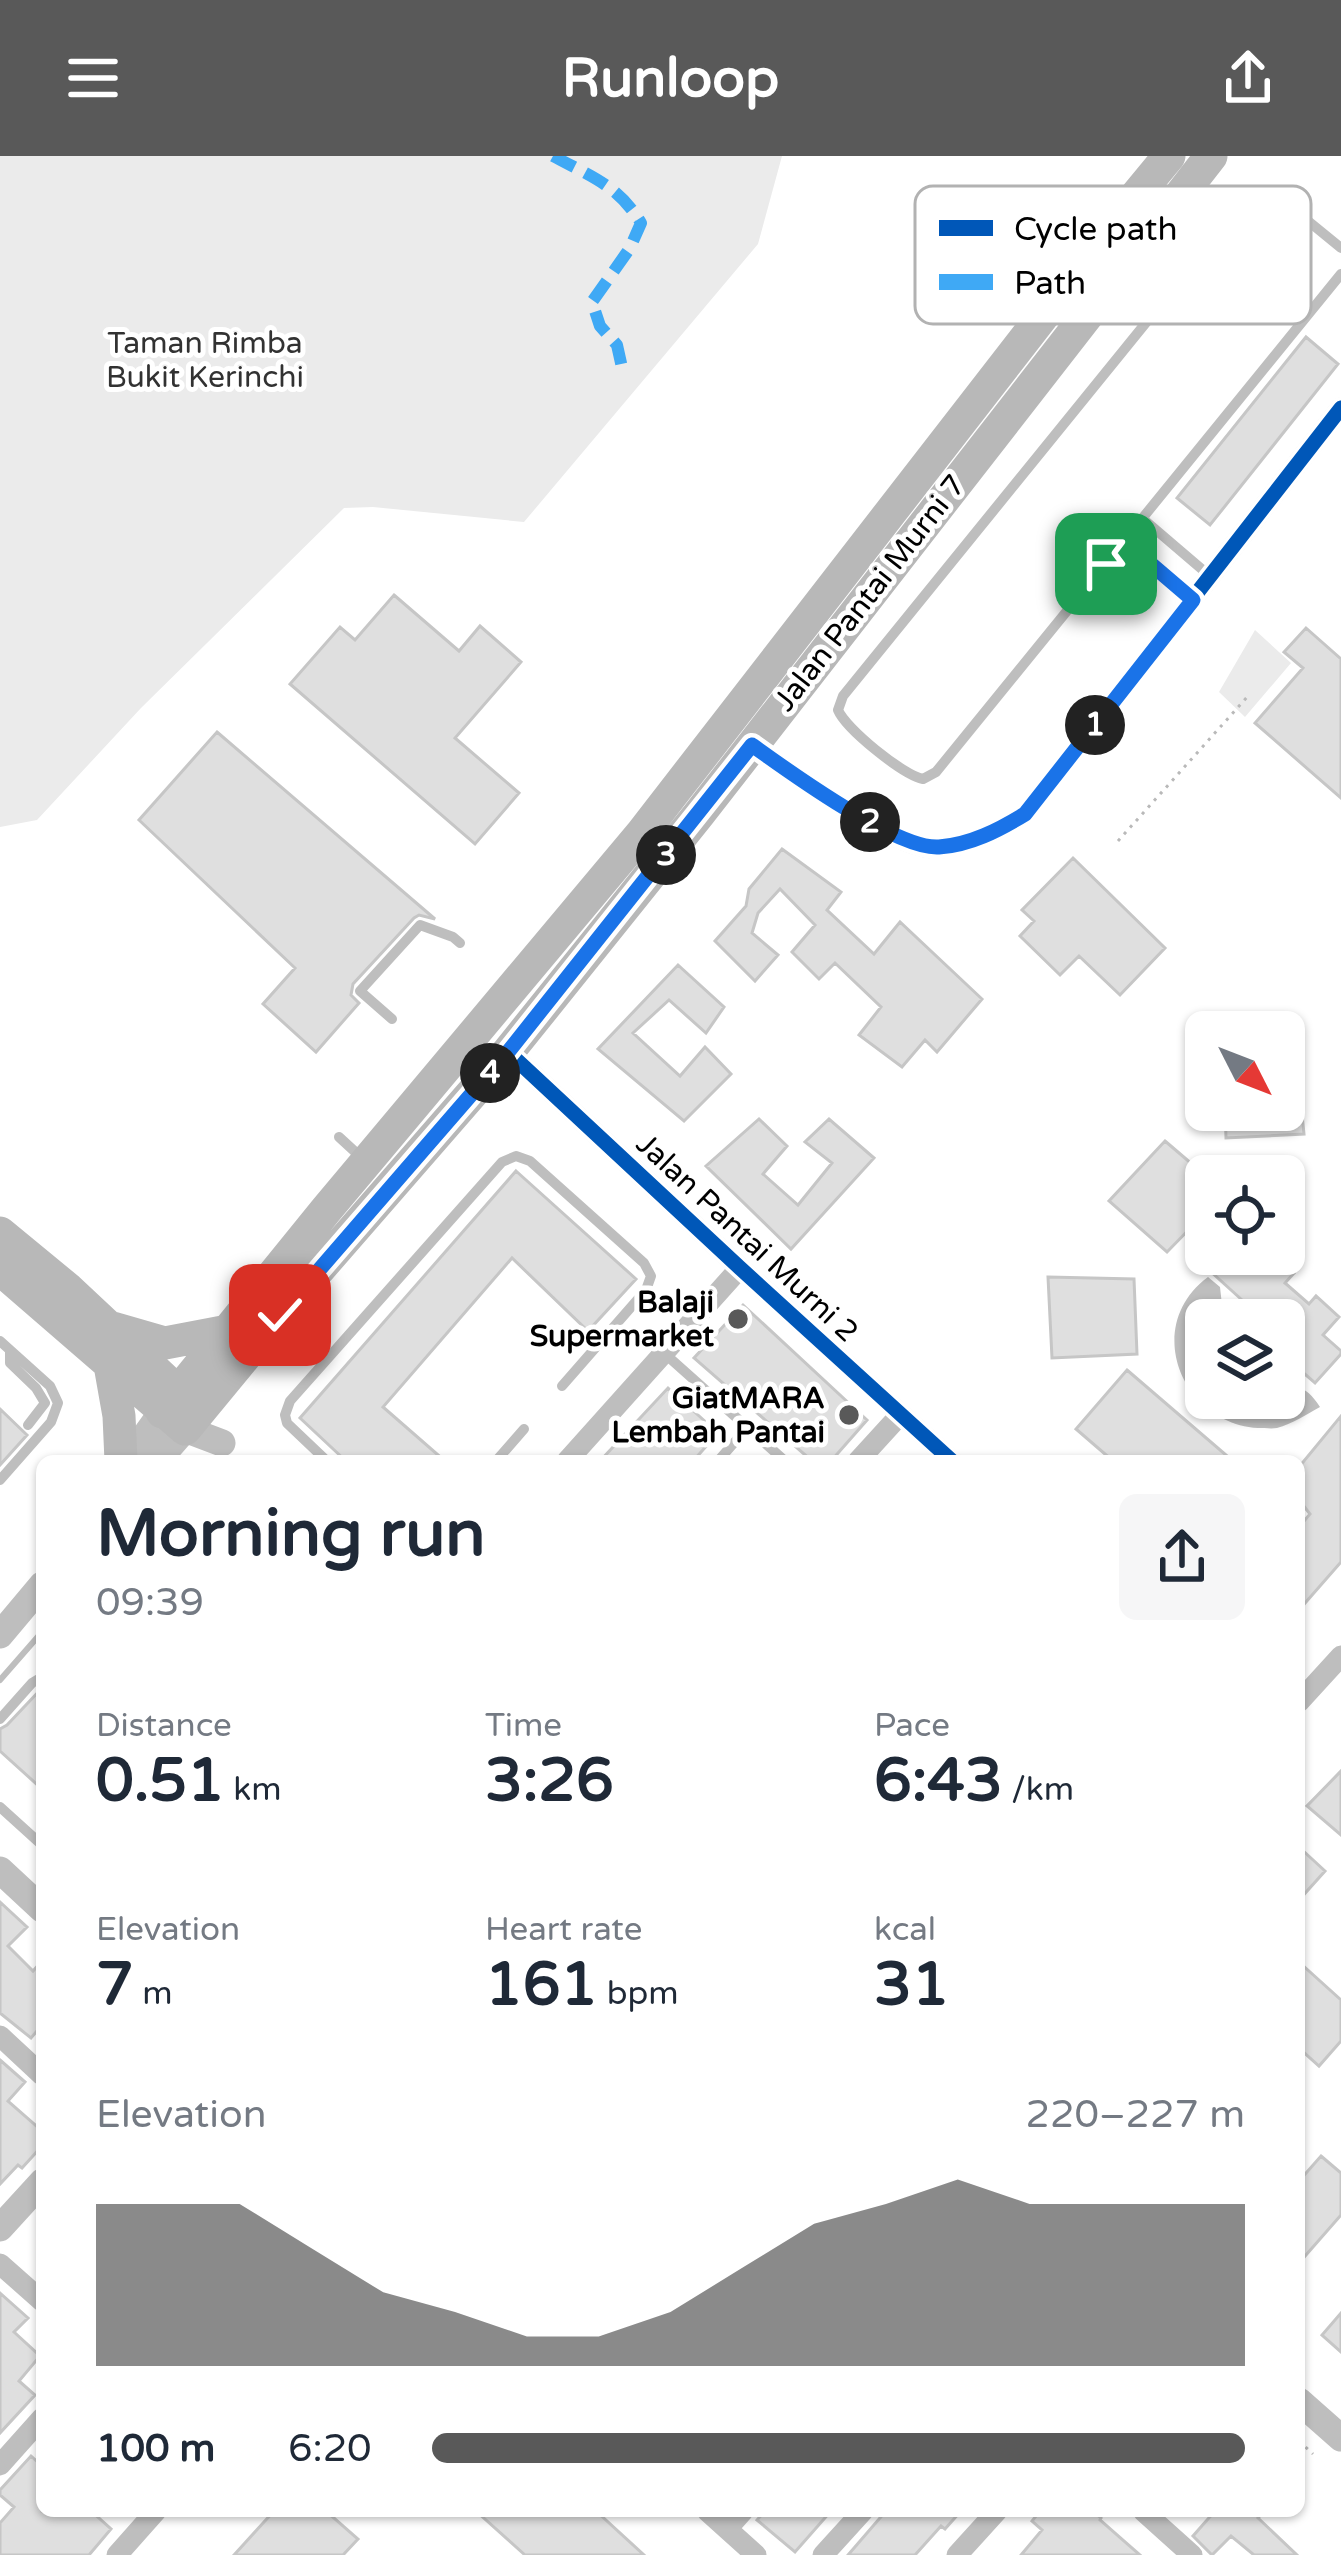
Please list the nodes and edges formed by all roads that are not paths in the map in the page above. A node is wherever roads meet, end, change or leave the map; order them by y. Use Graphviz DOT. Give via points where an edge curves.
graph roads {
  1 [pos="1169,156"];
  2 [pos="1211,156"];
  3 [pos="1144,186"];
  4 [pos="1188,186"];
  5 [pos="1311,223"];
  6 [pos="1341,248"];
  7 [pos="1341,274"];
  8 [pos="1311,311"];
  9 [pos="1036,324"];
  10 [pos="1080,324"];
  11 [pos="1145,324"];
  12 [pos="1300,324"];
  13 [pos="1341,408"];
  14 [pos="1142,518"];
  15 [pos="1124,541"];
  16 [pos="1211,578"];
  17 [pos="1193,600"];
  18 [pos="752,745"];
  19 [pos="460,943"];
  20 [pos="392,1019"];
  21 [pos="508,1052"];
  22 [pos="339,1137"];
  23 [pos="366,1162"];
  24 [pos="0,1233"];
  25 [pos="740,1268"];
  26 [pos="6,1281"];
  27 [pos="105,1325"];
  28 [pos="228,1331"];
  29 [pos="5,1346"];
  30 [pos="664,1353"];
  31 [pos="110,1365"];
  32 [pos="562,1386"];
  33 [pos="181,1411"];
  34 [pos="900,1415"];
  35 [pos="28,1425"];
  36 [pos="747,1428"];
  37 [pos="524,1430"];
  38 [pos="232,1452"];
  39 [pos="123,1455"];
  40 [pos="131,1455"];
  41 [pos="160,1455"];
  42 [pos="321,1455"];
  43 [pos="501,1455"];
  44 [pos="573,1455"];
  45 [pos="723,1455"];
  46 [pos="778,1455"];
  47 [pos="863,1455"];
  48 [pos="945,1455"];
  49 [pos="0,1480"];
  50 [pos="36,1592"];
  51 [pos="0,1635"];
  52 [pos="1341,1656"];
  53 [pos="36,1681"];
  54 [pos="1305,1695"];
  55 [pos="0,1719"];
  56 [pos="0,1807"];
  57 [pos="36,1840"];
  58 [pos="0,1870"];
  59 [pos="36,1903"];
  60 [pos="0,2036"];
  61 [pos="36,2069"];
  62 [pos="36,2189"];
  63 [pos="0,2228"];
  64 [pos="0,2264"];
  65 [pos="36,2296"];
  66 [pos="1305,2405"];
  67 [pos="1336,2424"];
  68 [pos="36,2425"];
  69 [pos="0,2464"];
  70 [pos="151,2517"];
  71 [pos="714,2517"];
  72 [pos="738,2517"];
  73 [pos="858,2517"];
  74 [pos="992,2517"];
  75 [pos="1151,2517"];
  76 [pos="727,2529"];
  77 [pos="117,2555"];
  78 [pos="756,2555"];
  79 [pos="823,2555"];
  80 [pos="957,2555"];
  81 [pos="1192,2555"];
  1 -- 3 [label="main road, Jalan Pantai Murni 7"];
  2 -- 4 [label="main road, Jalan Pantai Murni 7"];
  5 -- 6 [label="lane"];
  7 -- 8 [label="lane"];
  9 -- 23 [label="main road, Jalan Pantai Murni 7" via="642,833"];
  10 -- 18 [label="main road, Jalan Pantai Murni 7"];
  11 -- 15 [label="lane" via="843,696 841,718 909,775 930,777"];
  12 -- 14 [label="lane"];
  13 -- 16 [label="street"];
  14 -- 15 [label="lane"];
  14 -- 16 [label="lane"];
  15 -- 17 [label="lane"];
  16 -- 17 [label="street"];
  17 -- 18 [label="street" via="1025,814 968,842 934,848 908,840"];
  18 -- 21 [label="main road, Jalan Pantai Murni 7"];
  19 -- 20 [label="lane" via="420,925 375,975 360,992"];
  21 -- 25 [label="street, Jalan Pantai Murni 2"];
  21 -- 33 [label="main road, Jalan Pantai Murni 7"];
  22 -- 23 [label="lane"];
  23 -- 28 [label="main road, Jalan Pantai Murni 7"];
  24 -- 27 [label="main road"];
  25 -- 30 [label="street"];
  25 -- 34 [label="street, Jalan Pantai Murni 2"];
  26 -- 31 [label="main road"];
  27 -- 28 [label="main road" via="166,1342"];
  27 -- 33 [label="main road"];
  28 -- 33 [label="main road, Jalan Pantai Murni 7"];
  29 -- 35 [label="lane" via="45,1403"];
  29 -- 49 [label="lane" via="58,1403"];
  30 -- 36 [label="lane"];
  30 -- 44 [label="street"];
  31 -- 33 [label="main road"];
  31 -- 39 [label="main road"];
  32 -- 42 [label="lane" via="651,1276 516,1156 502,1162 290,1401 287,1423"];
  33 -- 38 [label="street"];
  33 -- 40 [label="street"];
  33 -- 41 [label="street"];
  34 -- 47 [label="street"];
  34 -- 48 [label="street, Jalan Pantai Murni 2"];
  36 -- 45 [label="lane"];
  36 -- 46 [label="lane"];
  37 -- 43 [label="lane"];
  50 -- 51 [label="street"];
  52 -- 54 [label="street"];
  53 -- 55 [label="lane"];
  56 -- 57 [label="lane"];
  58 -- 59 [label="street"];
  60 -- 61 [label="street"];
  62 -- 63 [label="street"];
  64 -- 65 [label="street"];
  66 -- 67 [label="street"];
  68 -- 69 [label="street"];
  70 -- 77 [label="street"];
  71 -- 76 [label="street"];
  72 -- 76 [label="street"];
  73 -- 79 [label="street"];
  74 -- 80 [label="street"];
  75 -- 81 [label="street"];
  76 -- 78 [label="street"];
}
